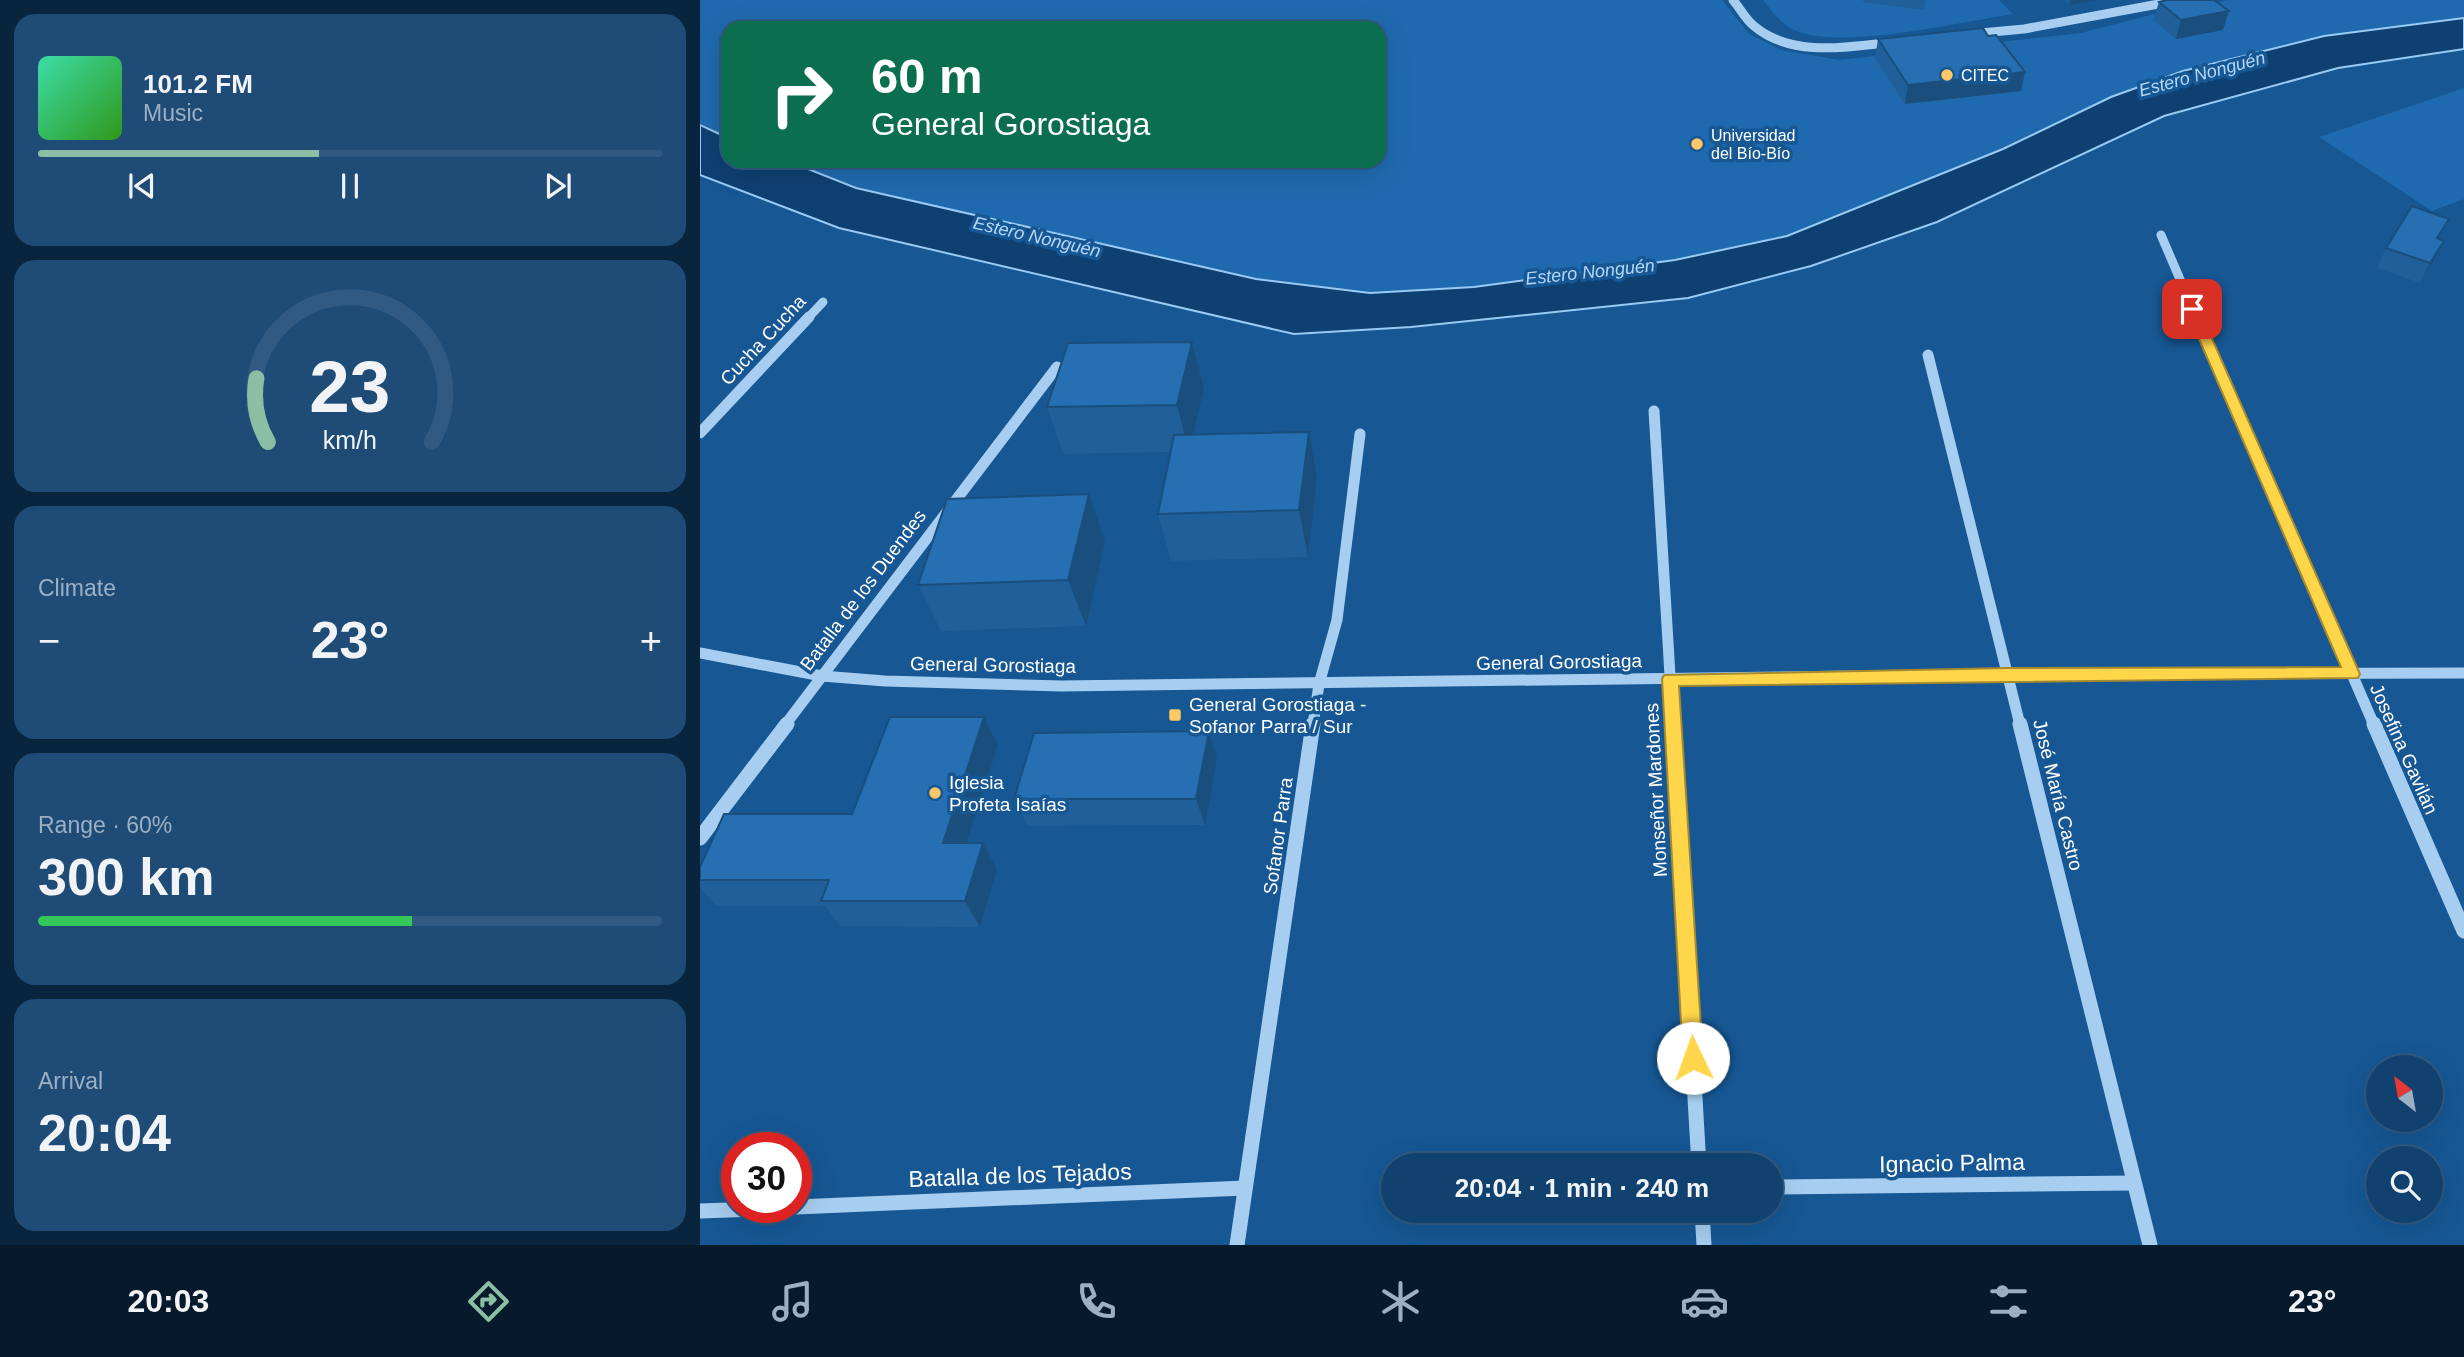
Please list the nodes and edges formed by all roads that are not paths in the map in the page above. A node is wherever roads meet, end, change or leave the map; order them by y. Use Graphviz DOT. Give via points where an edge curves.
graph roads {
  1 [pos="1733,0"];
  2 [pos="2180,0"];
  3 [pos="1958,36"];
  4 [pos="1905,41"];
  5 [pos="2161,236"];
  6 [pos="823,302"];
  7 [pos="1928,355"];
  8 [pos="1057,367"];
  9 [pos="1654,411"];
  10 [pos="700,433"];
  11 [pos="1360,434"];
  12 [pos="700,653"];
  13 [pos="2464,673"];
  14 [pos="2007,674"];
  15 [pos="2352,674"];
  16 [pos="822,676"];
  17 [pos="1670,679"];
  18 [pos="1320,684"];
  19 [pos="700,838"];
  20 [pos="2464,931"];
  21 [pos="1698,1153"];
  22 [pos="2134,1184"];
  23 [pos="1783,1187"];
  24 [pos="1245,1188"];
  25 [pos="812,1206"];
  26 [pos="721,1210"];
  27 [pos="700,1211"];
  28 [pos="1703,1223"];
  29 [pos="1237,1245"];
  30 [pos="1704,1245"];
  31 [pos="2150,1245"];
  1 -- 4 [label="street" via="1754,26 1775,39 1804,47"];
  2 -- 3 [label="street" via="2024,29"];
  5 -- 15 [label="street, Josefina Gavilán"];
  6 -- 10 [label="street, Cucha Cucha"];
  7 -- 14 [label="street, José María Castro"];
  8 -- 16 [label="street, Batalla de los Duendes"];
  9 -- 17 [label="street, Monseñor Mardones"];
  11 -- 18 [label="street, Sofanor Parra" via="1337,620"];
  12 -- 16 [label="street, General Gorostiaga"];
  13 -- 15 [label="street, General Gorostiaga"];
  14 -- 15 [label="street, General Gorostiaga"];
  14 -- 17 [label="street, General Gorostiaga"];
  14 -- 22 [label="street, José María Castro"];
  15 -- 20 [label="street, Josefina Gavilán"];
  16 -- 18 [label="street, General Gorostiaga" via="1062,686"];
  16 -- 19 [label="street, Batalla de los Duendes"];
  17 -- 18 [label="street, General Gorostiaga"];
  17 -- 21 [label="street, Monseñor Mardones"];
  18 -- 24 [label="street, Sofanor Parra"];
  22 -- 23 [label="street, Ignacio Palma"];
  22 -- 31 [label="street, José María Castro"];
  24 -- 25 [label="street, Batalla de los Tejados"];
  24 -- 29 [label="street, Sofanor Parra"];
  26 -- 27 [label="street"];
  28 -- 30 [label="street"];
}
